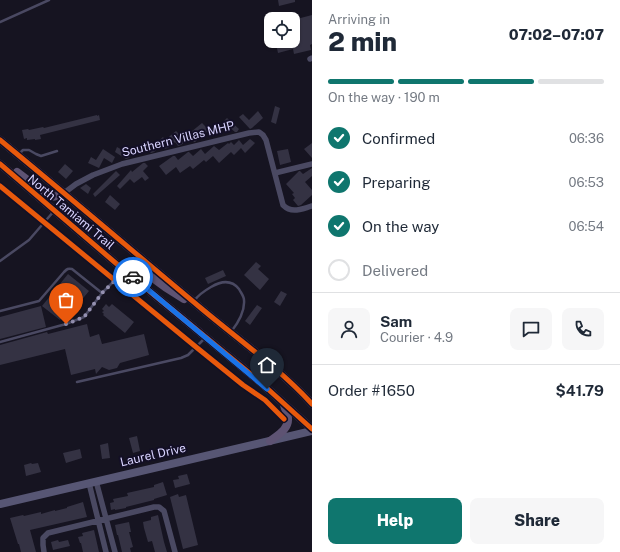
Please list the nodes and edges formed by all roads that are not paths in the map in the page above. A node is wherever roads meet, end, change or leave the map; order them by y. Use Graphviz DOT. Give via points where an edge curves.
graph roads {
  1 [pos="49,0"];
  2 [pos="0,22"];
  3 [pos="0,140"];
  4 [pos="57,151"];
  5 [pos="18,155"];
  6 [pos="0,164"];
  7 [pos="312,164"];
  8 [pos="275,173"];
  9 [pos="64,193"];
  10 [pos="312,206"];
  11 [pos="55,211"];
  12 [pos="0,261"];
  13 [pos="125,271"];
  14 [pos="102,293"];
  15 [pos="193,303"];
  16 [pos="0,311"];
  17 [pos="231,332"];
  18 [pos="205,338"];
  19 [pos="0,342"];
  20 [pos="76,382"];
  21 [pos="284,404"];
  22 [pos="312,404"];
  23 [pos="312,430"];
  24 [pos="270,441"];
  25 [pos="93,482"];
  26 [pos="0,504"];
  27 [pos="107,519"];
  28 [pos="98,521"];
  29 [pos="44,552"];
  30 [pos="106,552"];
  31 [pos="115,552"];
  32 [pos="175,552"];
  1 -- 2 [label="lane"];
  3 -- 5 [label="main road, North Tamiami Trail"];
  4 -- 5 [label="lane" via="41,156 26,149"];
  5 -- 9 [label="main road, North Tamiami Trail"];
  6 -- 9 [label="main road" via="15,171 50,197"];
  6 -- 11 [label="main road, North Tamiami Trail"];
  7 -- 8 [label="street"];
  8 -- 9 [label="street, Southern Villas MHP" via="263,135 259,132 249,132 122,164 93,175"];
  8 -- 10 [label="street, Southern Villas MHP" via="286,208 296,210"];
  9 -- 15 [label="main road, North Tamiami Trail"];
  11 -- 12 [label="lane" via="29,240"];
  11 -- 13 [label="main road, North Tamiami Trail"];
  13 -- 14 [label="lane"];
  13 -- 15 [label="main road" via="130,266 143,270 165,287"];
  13 -- 18 [label="main road, North Tamiami Trail"];
  14 -- 16 [label="lane" via="72,269 67,269 39,301"];
  14 -- 19 [label="lane" via="84,317 78,320"];
  15 -- 17 [label="main road"];
  15 -- 17 [label="lane" via="203,291 222,282 232,283 244,297 244,301 238,323"];
  17 -- 22 [label="main road" via="270,363"];
  18 -- 20 [label="lane" via="188,355 181,358"];
  18 -- 21 [label="main road, North Tamiami Trail"];
  21 -- 23 [label="main road, North Tamiami Trail"];
  21 -- 24 [label="main road" via="288,418 287,426"];
  23 -- 24 [label="street, Laurel Drive"];
  24 -- 25 [label="street, Laurel Drive"];
  25 -- 26 [label="street, Laurel Drive"];
  25 -- 27 [label="street"];
  25 -- 28 [label="street"];
  27 -- 28 [label="street"];
  27 -- 31 [label="street"];
  27 -- 32 [label="street" via="159,507 166,515"];
  28 -- 29 [label="street" via="48,533 43,538"];
  28 -- 30 [label="street"];
}
